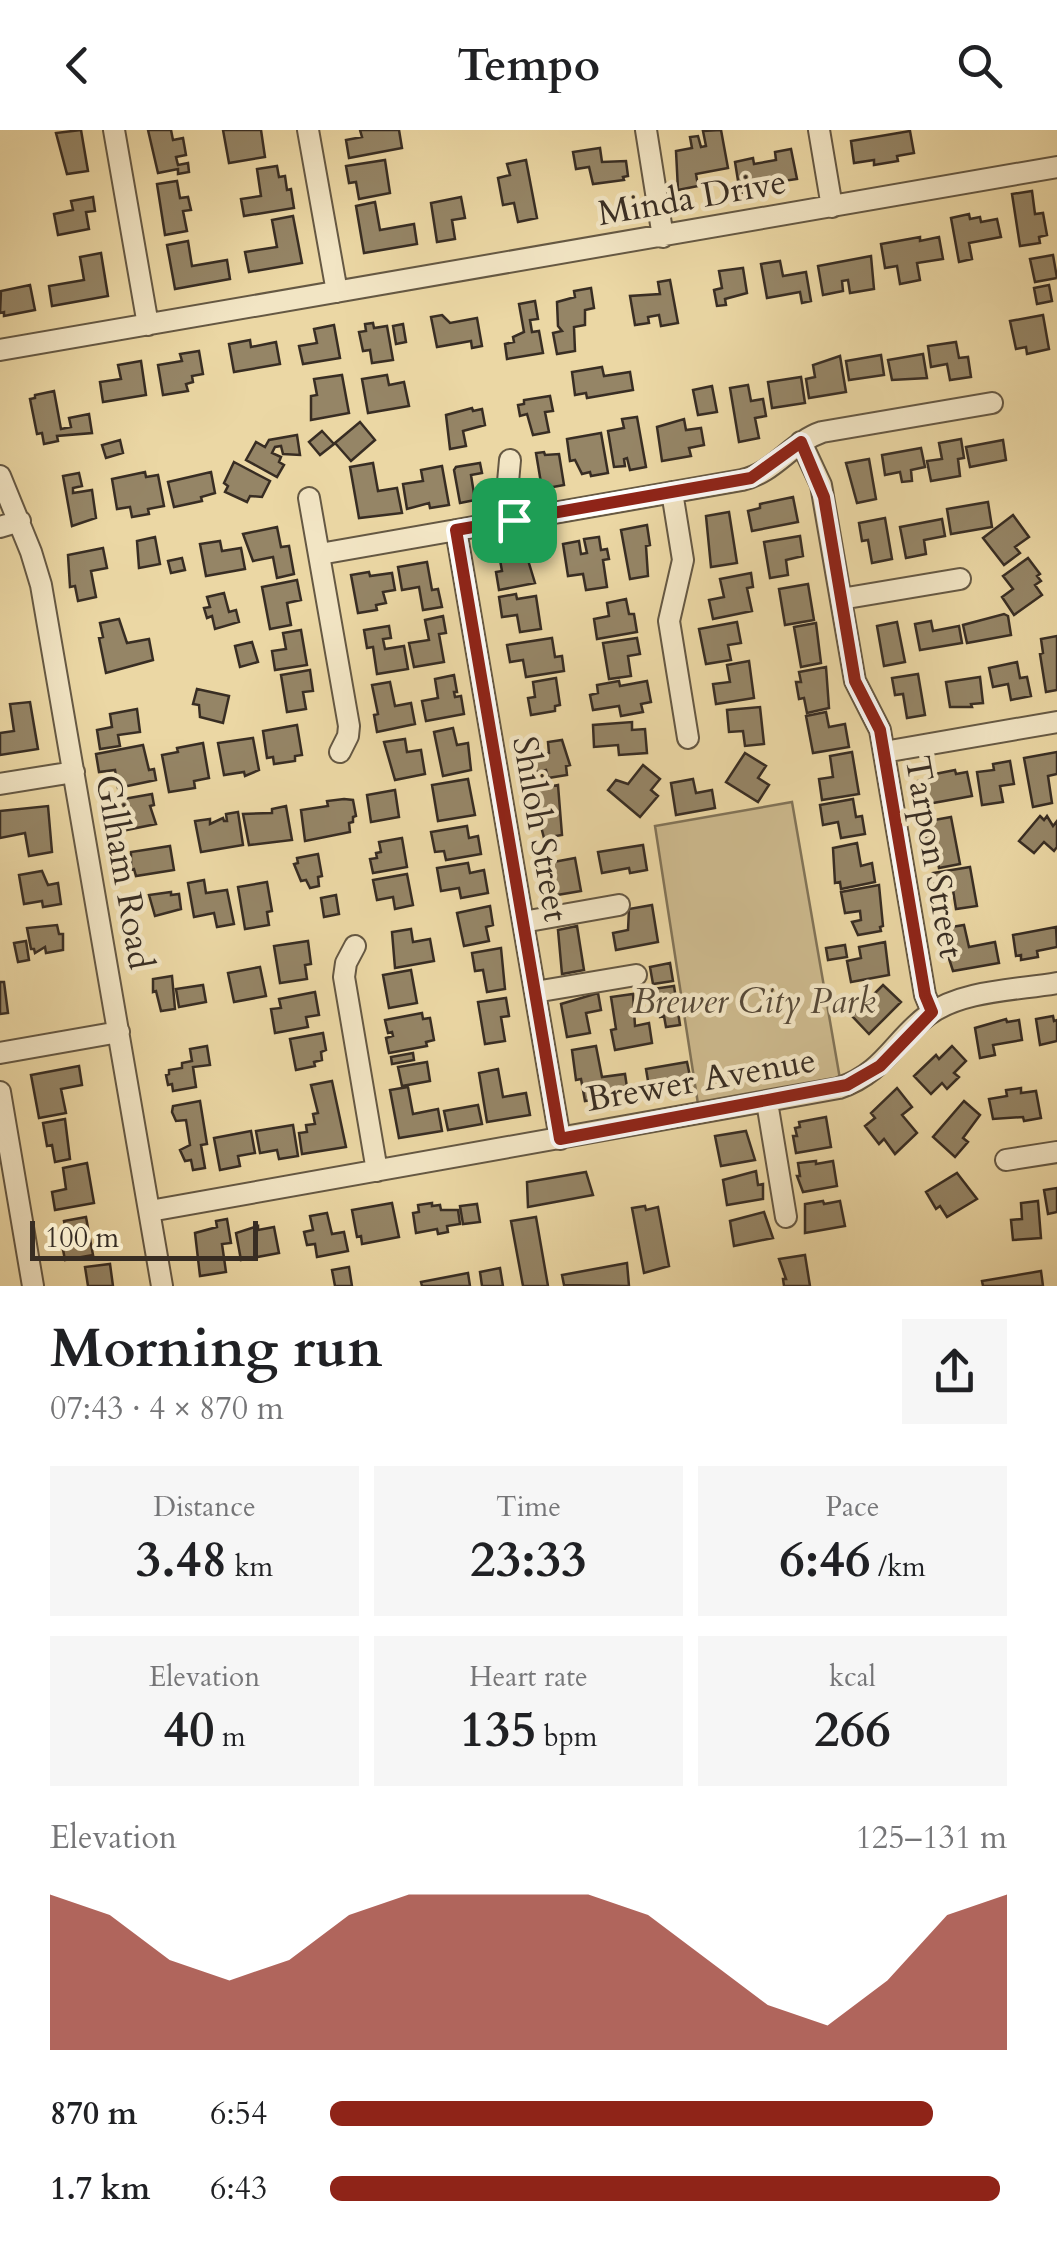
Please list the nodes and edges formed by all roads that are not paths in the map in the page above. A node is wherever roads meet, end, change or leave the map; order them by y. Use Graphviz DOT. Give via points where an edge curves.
graph roads {
  1 [pos="114,130"];
  2 [pos="308,130"];
  3 [pos="646,130"];
  4 [pos="819,130"];
  5 [pos="1057,168"];
  6 [pos="832,207"];
  7 [pos="664,237"];
  8 [pos="338,292"];
  9 [pos="148,325"];
  10 [pos="0,350"];
  11 [pos="992,403"];
  12 [pos="801,442"];
  13 [pos="510,460"];
  14 [pos="0,476"];
  15 [pos="672,492"];
  16 [pos="309,498"];
  17 [pos="514,520"];
  18 [pos="10,524"];
  19 [pos="456,530"];
  20 [pos="320,554"];
  21 [pos="960,579"];
  22 [pos="842,599"];
  23 [pos="1057,722"];
  24 [pos="688,738"];
  25 [pos="340,752"];
  26 [pos="884,752"];
  27 [pos="74,772"];
  28 [pos="0,784"];
  29 [pos="619,906"];
  30 [pos="523,922"];
  31 [pos="355,946"];
  32 [pos="636,974"];
  33 [pos="1057,982"];
  34 [pos="535,992"];
  35 [pos="932,1012"];
  36 [pos="119,1032"];
  37 [pos="0,1052"];
  38 [pos="0,1092"];
  39 [pos="767,1102"];
  40 [pos="560,1139"];
  41 [pos="1057,1152"];
  42 [pos="1006,1160"];
  43 [pos="377,1171"];
  44 [pos="150,1211"];
  45 [pos="786,1217"];
  46 [pos="22,1224"];
  47 [pos="0,1227"];
  48 [pos="33,1286"];
  49 [pos="162,1286"];
  1 -- 9 [label="street"];
  2 -- 8 [label="street"];
  3 -- 7 [label="street"];
  4 -- 6 [label="street"];
  5 -- 6 [label="street, Minda Drive"];
  6 -- 7 [label="street, Minda Drive"];
  7 -- 8 [label="street, Minda Drive"];
  8 -- 9 [label="street, Minda Drive"];
  9 -- 10 [label="street, Minda Drive"];
  11 -- 12 [label="street" via="834,430"];
  12 -- 15 [label="street" via="751,478"];
  12 -- 22 [label="street, Tarpon Street" via="821,485"];
  13 -- 17 [label="street"];
  14 -- 18 [label="street, Gilham Road"];
  15 -- 17 [label="street"];
  15 -- 24 [label="street" via="684,560 669,621"];
  16 -- 20 [label="street"];
  17 -- 19 [label="street"];
  18 -- 27 [label="street, Gilham Road" via="41,585"];
  19 -- 20 [label="street"];
  19 -- 30 [label="street, Shiloh Street"];
  20 -- 25 [label="street" via="349,726"];
  21 -- 22 [label="street"];
  22 -- 26 [label="street, Tarpon Street" via="855,681 878,722"];
  23 -- 26 [label="street"];
  26 -- 35 [label="street, Tarpon Street"];
  27 -- 28 [label="street"];
  27 -- 36 [label="street, Gilham Road"];
  29 -- 30 [label="street"];
  30 -- 34 [label="street, Shiloh Street"];
  31 -- 43 [label="street" via="344,977"];
  32 -- 34 [label="street"];
  33 -- 35 [label="street, Brewer Avenue"];
  34 -- 40 [label="street, Shiloh Street"];
  35 -- 39 [label="street, Brewer Avenue" via="865,1077"];
  36 -- 37 [label="street"];
  36 -- 44 [label="street, Gilham Road"];
  38 -- 46 [label="street"];
  39 -- 40 [label="street, Brewer Avenue"];
  39 -- 45 [label="street"];
  40 -- 43 [label="street, Brewer Avenue"];
  41 -- 42 [label="street"];
  43 -- 44 [label="street, Brewer Avenue"];
  44 -- 49 [label="street, Gilham Road"];
  46 -- 47 [label="street"];
  46 -- 48 [label="street"];
}
